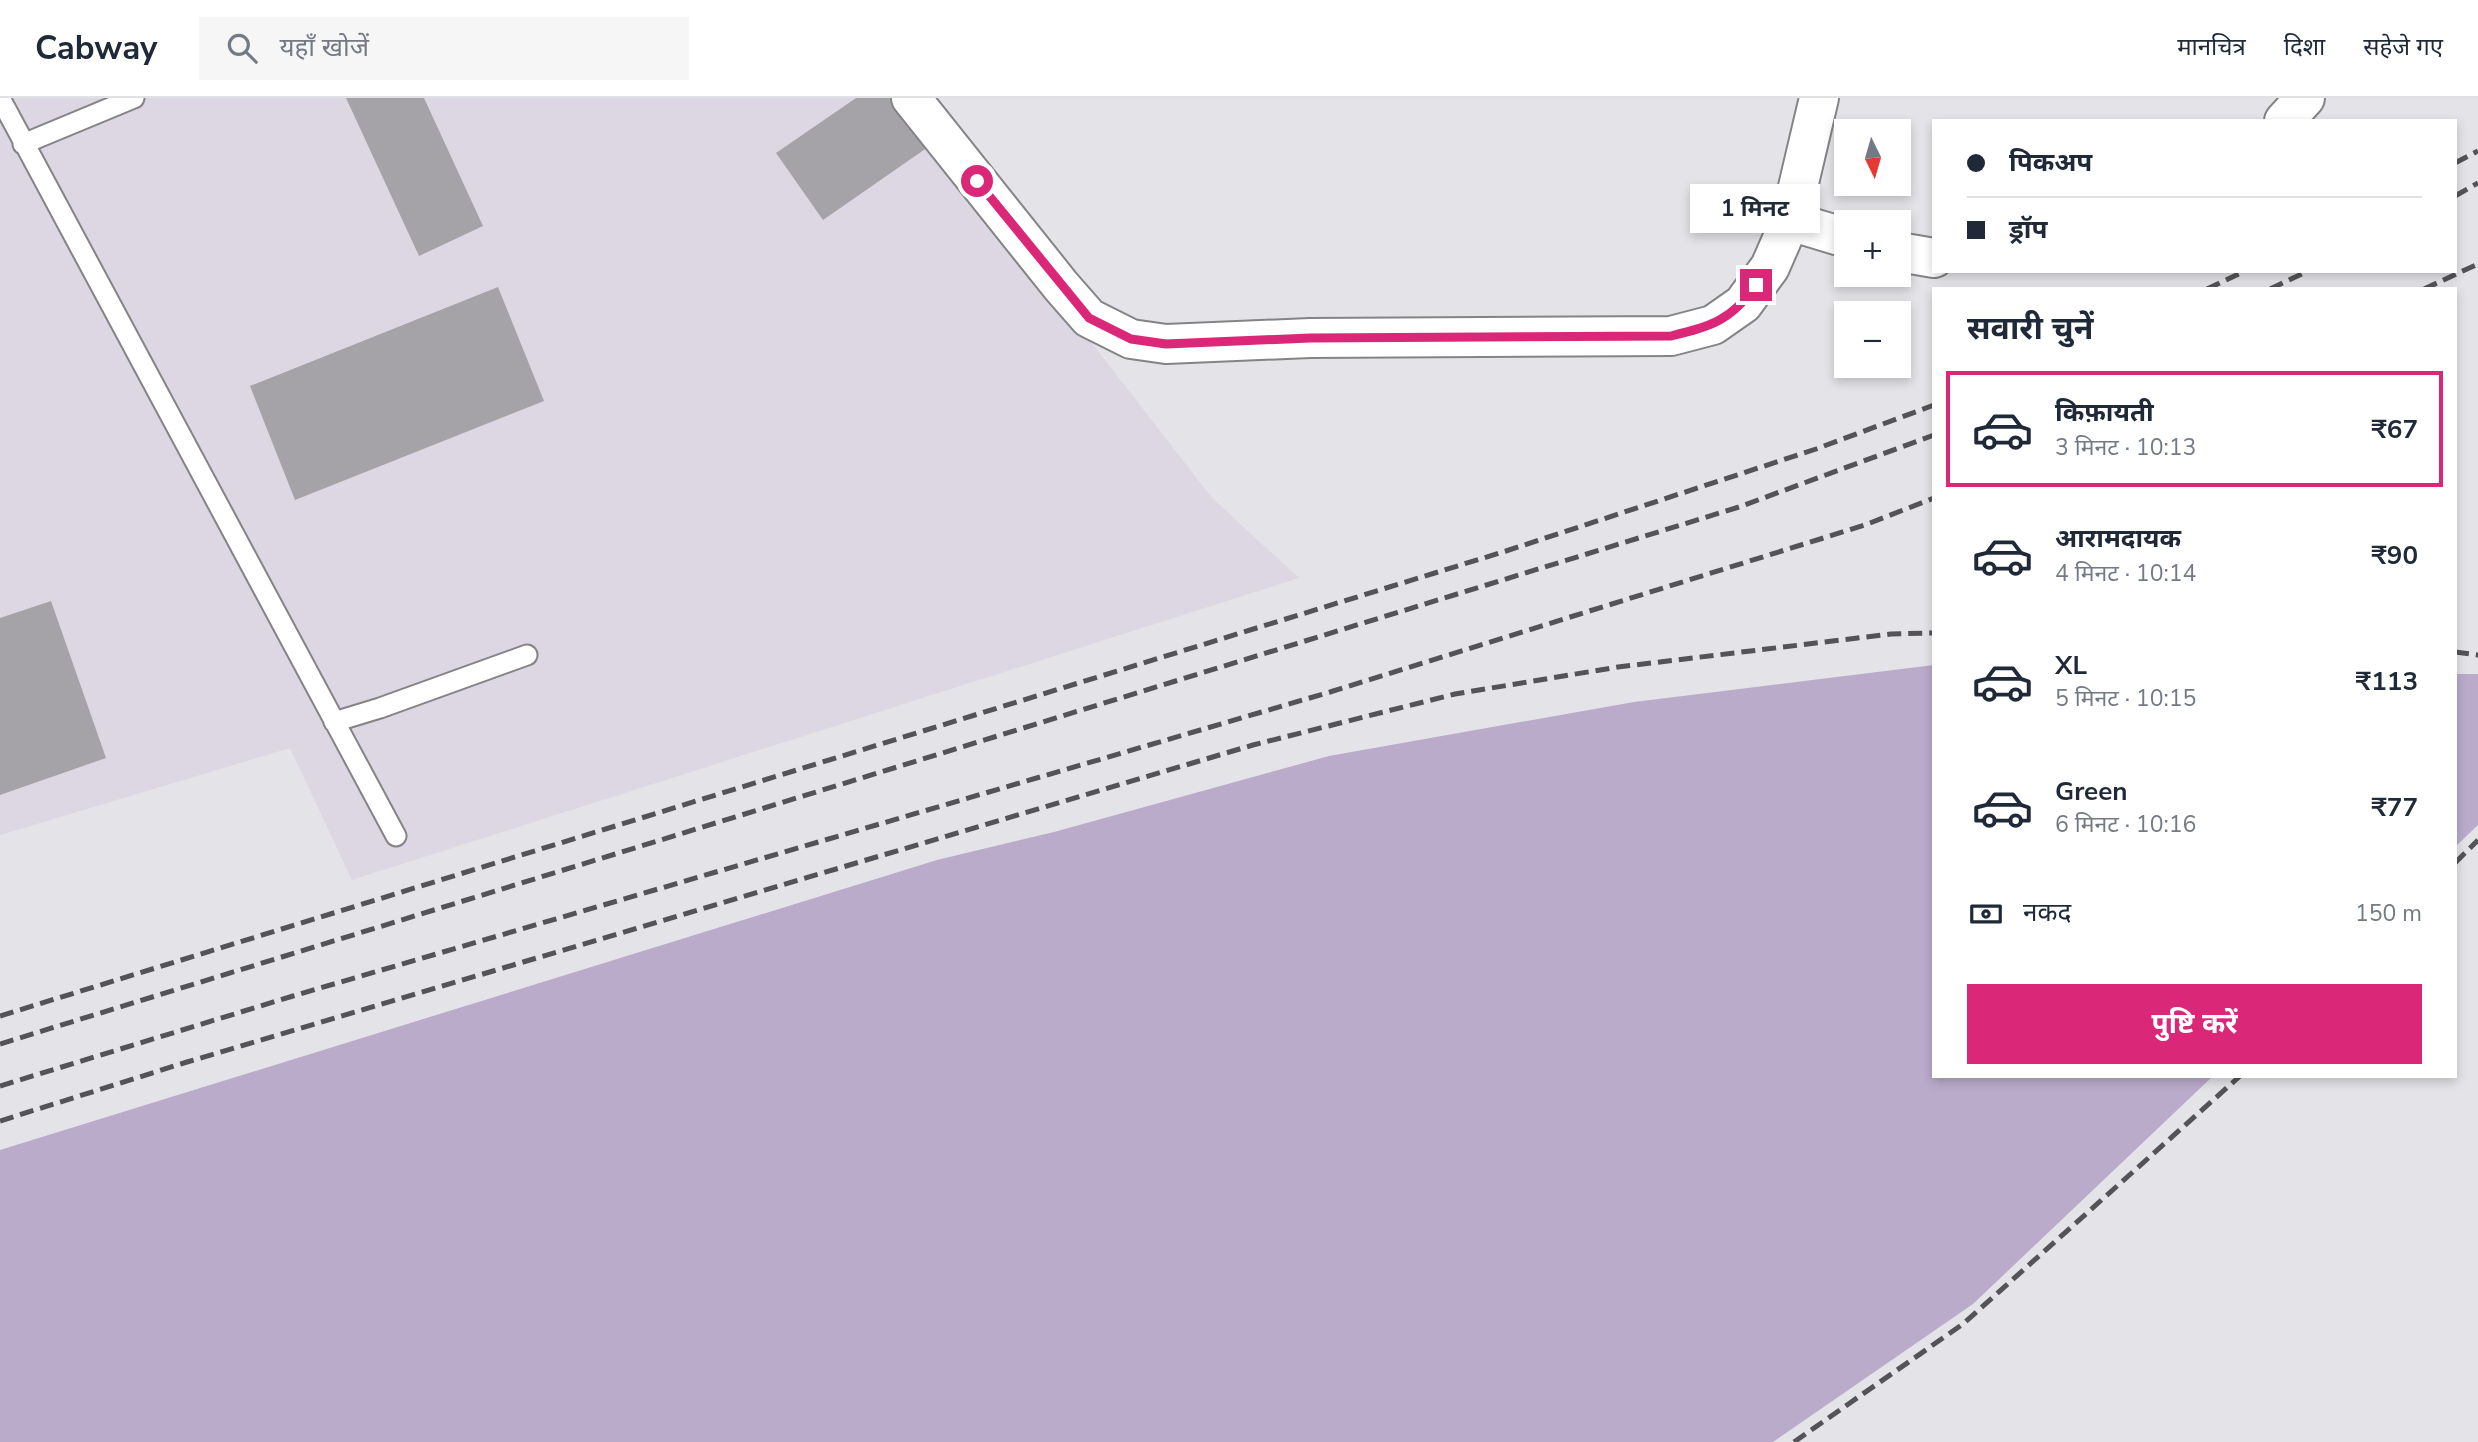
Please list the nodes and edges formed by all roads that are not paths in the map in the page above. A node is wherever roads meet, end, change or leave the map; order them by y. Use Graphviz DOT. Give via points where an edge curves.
graph roads {
  1 [pos="134,98"];
  2 [pos="911,98"];
  3 [pos="1819,98"];
  4 [pos="2305,98"];
  5 [pos="0,99"];
  6 [pos="2286,119"];
  7 [pos="23,144"];
  8 [pos="1790,221"];
  9 [pos="1834,234"];
  10 [pos="1911,254"];
  11 [pos="1932,258"];
  12 [pos="527,655"];
  13 [pos="334,722"];
  14 [pos="396,836"];
  1 -- 7 [label="lane"];
  2 -- 8 [label="street" via="1089,318 1131,339 1166,344 1310,338 1671,336 1713,325 1743,304 1770,267"];
  3 -- 8 [label="street"];
  4 -- 6 [label="street"];
  5 -- 7 [label="lane"];
  7 -- 13 [label="lane"];
  8 -- 9 [label="street"];
  10 -- 11 [label="street"];
  12 -- 13 [label="lane"];
  13 -- 14 [label="lane"];
}
